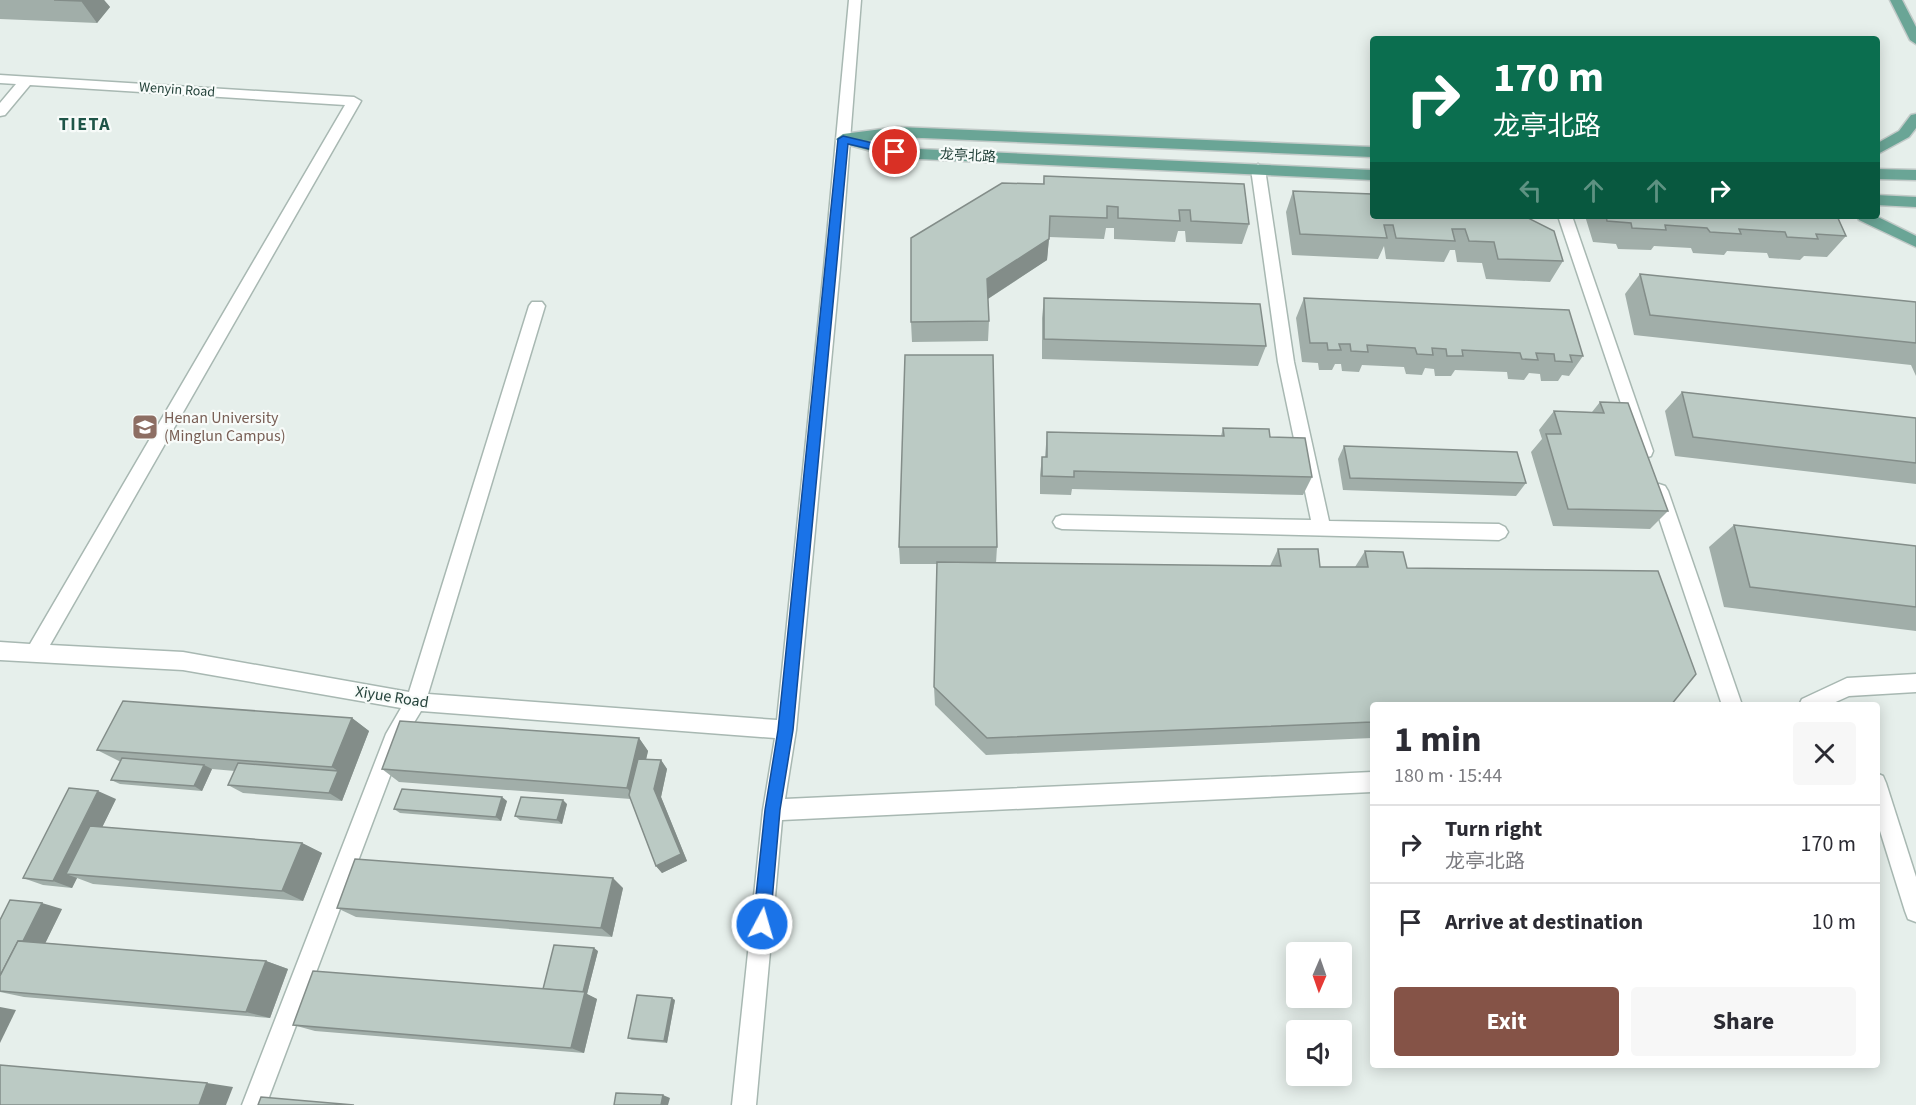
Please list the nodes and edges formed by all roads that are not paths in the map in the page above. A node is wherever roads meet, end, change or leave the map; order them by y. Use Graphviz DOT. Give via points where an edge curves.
graph roads {
  1 [pos="855,0"];
  2 [pos="1896,0"];
  3 [pos="1916,40"];
  4 [pos="0,79"];
  5 [pos="26,81"];
  6 [pos="0,112"];
  7 [pos="1916,118"];
  8 [pos="843,139"];
  9 [pos="1880,149"];
  10 [pos="1370,152"];
  11 [pos="1258,170"];
  12 [pos="1880,174"];
  13 [pos="1370,175"];
  14 [pos="1916,175"];
  15 [pos="1880,200"];
  16 [pos="1916,202"];
  17 [pos="1566,219"];
  18 [pos="1870,219"];
  19 [pos="1916,242"];
  20 [pos="537,306"];
  21 [pos="1062,522"];
  22 [pos="1322,528"];
  23 [pos="1499,532"];
  24 [pos="0,651"];
  25 [pos="35,653"];
  26 [pos="1916,683"];
  27 [pos="1849,696"];
  28 [pos="416,702"];
  29 [pos="1731,702"];
  30 [pos="1822,702"];
  31 [pos="786,730"];
  32 [pos="1370,782"];
  33 [pos="1880,796"];
  34 [pos="773,810"];
  35 [pos="1916,911"];
  36 [pos="254,1105"];
  37 [pos="744,1105"];
  1 -- 8 [label="street"];
  2 -- 3 [label="main road"];
  4 -- 5 [label="street, Wenyin Road"];
  5 -- 6 [label="street"];
  5 -- 25 [label="street, Wenyin Road" via="354,101"];
  7 -- 9 [label="main road" via="1904,134"];
  8 -- 10 [label="main road, 龙亭北路" via="898,132"];
  8 -- 11 [label="main road, 龙亭北路" via="897,153"];
  8 -- 31 [label="street"];
  11 -- 13 [label="main road, 龙亭北路"];
  11 -- 22 [label="street" via="1287,362"];
  12 -- 14 [label="main road"];
  15 -- 16 [label="main road"];
  17 -- 29 [label="street"];
  18 -- 19 [label="main road"];
  20 -- 28 [label="street"];
  21 -- 22 [label="street"];
  22 -- 23 [label="street"];
  24 -- 25 [label="street, Xiyue Road"];
  25 -- 28 [label="street, Xiyue Road" via="183,661"];
  26 -- 27 [label="street"];
  27 -- 30 [label="street"];
  28 -- 31 [label="street, Xiyue Road"];
  28 -- 36 [label="street" via="396,734"];
  31 -- 34 [label="street"];
  32 -- 34 [label="street"];
  33 -- 35 [label="street"];
  34 -- 37 [label="street"];
}
